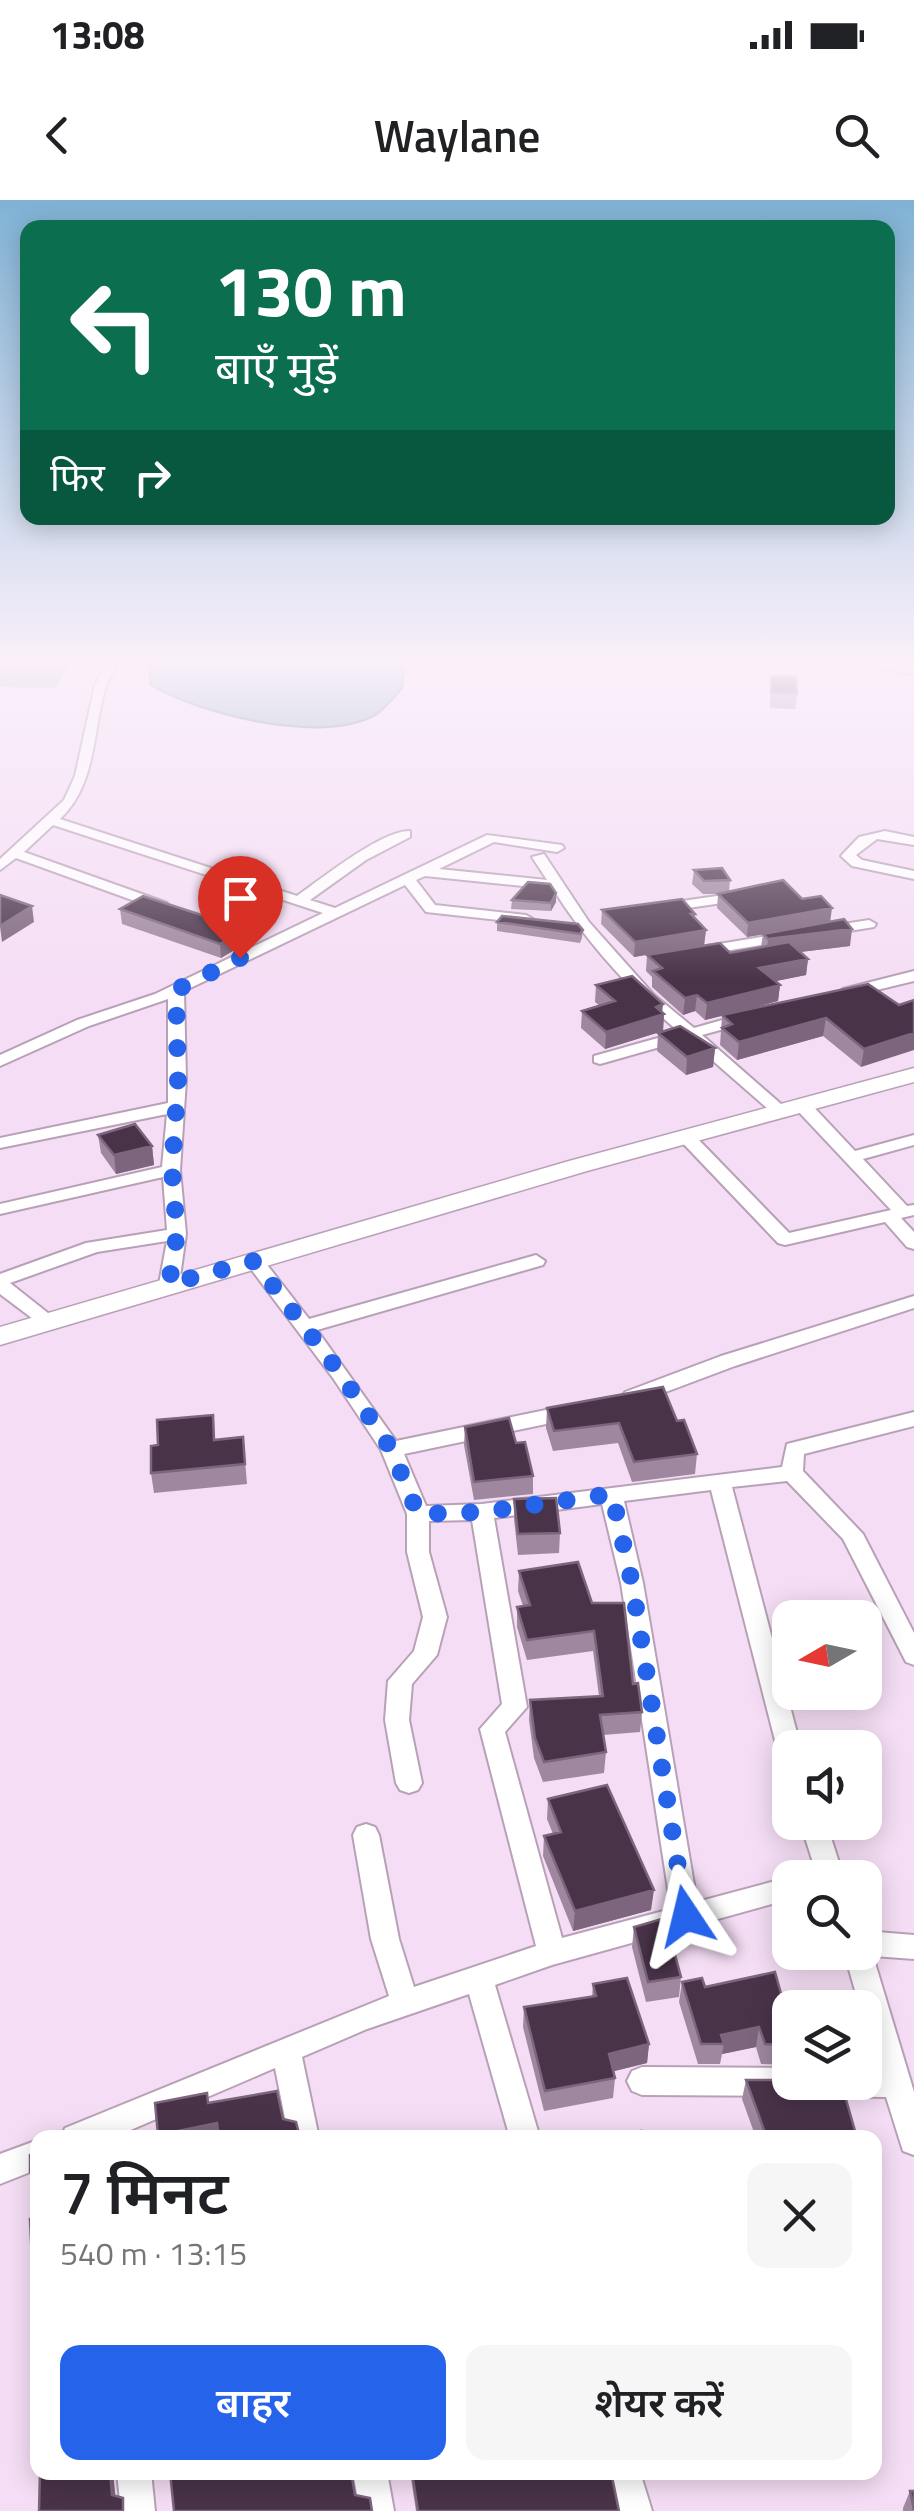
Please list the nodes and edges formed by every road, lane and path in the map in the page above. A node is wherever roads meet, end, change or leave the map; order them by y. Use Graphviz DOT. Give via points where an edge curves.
graph roads {
  1 [pos="83,766"];
  2 [pos="54,821"];
  3 [pos="405,834"];
  4 [pos="914,841"];
  5 [pos="557,848"];
  6 [pos="17,854"];
  7 [pos="539,857"];
  8 [pos="0,866"];
  9 [pos="412,874"];
  10 [pos="914,875"];
  11 [pos="557,885"];
  12 [pos="724,899"];
  13 [pos="299,901"];
  14 [pos="652,909"];
  15 [pos="336,913"];
  16 [pos="185,914"];
  17 [pos="545,921"];
  18 [pos="869,924"];
  19 [pos="256,937"];
  20 [pos="273,943"];
  21 [pos="678,956"];
  22 [pos="640,963"];
  23 [pos="620,966"];
  24 [pos="914,976"];
  25 [pos="176,990"];
  26 [pos="839,995"];
  27 [pos="764,1014"];
  28 [pos="689,1032"];
  29 [pos="600,1059"];
  30 [pos="0,1061"];
  31 [pos="914,1074"];
  32 [pos="175,1107"];
  33 [pos="791,1108"];
  34 [pos="686,1136"];
  35 [pos="914,1140"];
  36 [pos="0,1142"];
  37 [pos="851,1157"];
  38 [pos="172,1170"];
  39 [pos="0,1209"];
  40 [pos="903,1213"];
  41 [pos="177,1234"];
  42 [pos="914,1243"];
  43 [pos="254,1261"];
  44 [pos="536,1261"];
  45 [pos="0,1282"];
  46 [pos="169,1284"];
  47 [pos="912,1304"];
  48 [pos="48,1321"];
  49 [pos="305,1328"];
  50 [pos="0,1336"];
  51 [pos="914,1419"];
  52 [pos="391,1449"];
  53 [pos="792,1474"];
  54 [pos="720,1481"];
  55 [pos="612,1494"];
  56 [pos="482,1512"];
  57 [pos="418,1514"];
  58 [pos="914,1656"];
  59 [pos="784,1730"];
  60 [pos="409,1783"];
  61 [pos="366,1835"];
  62 [pos="772,1893"];
  63 [pos="686,1916"];
  64 [pos="882,1944"];
  65 [pos="914,1947"];
  66 [pos="552,1953"];
  67 [pos="863,1970"];
  68 [pos="479,1978"];
  69 [pos="405,2003"];
  70 [pos="286,2050"];
  71 [pos="642,2081"];
  72 [pos="772,2082"];
  73 [pos="882,2083"];
  74 [pos="894,2083"];
  75 [pos="103,2130"];
  76 [pos="302,2130"];
  77 [pos="523,2130"];
  78 [pos="912,2132"];
  79 [pos="30,2157"];
  80 [pos="0,2169"];
  81 [pos="135,2480"];
  82 [pos="372,2480"];
  83 [pos="625,2480"];
  84 [pos="138,2511"];
  85 [pos="378,2511"];
  86 [pos="634,2511"];
  1 -- 2 [label="street" via="70,802"];
  2 -- 6 [label="street"];
  2 -- 13 [label="street"];
  3 -- 13 [label="street"];
  4 -- 10 [label="street" via="873,834 848,856"];
  5 -- 9 [label="street" via="492,838"];
  6 -- 8 [label="street"];
  6 -- 16 [label="street"];
  7 -- 11 [label="street"];
  9 -- 11 [label="street"];
  9 -- 15 [label="street"];
  9 -- 17 [label="street" via="430,909"];
  11 -- 23 [label="street"];
  12 -- 14 [label="street"];
  13 -- 15 [label="street"];
  15 -- 20 [label="street"];
  18 -- 21 [label="street"];
  19 -- 20 [label="street"];
  20 -- 25 [label="street"];
  22 -- 23 [label="street"];
  23 -- 28 [label="street"];
  24 -- 26 [label="street"];
  25 -- 30 [label="street"];
  25 -- 32 [label="street"];
  27 -- 28 [label="street"];
  28 -- 29 [label="street"];
  28 -- 33 [label="street"];
  31 -- 33 [label="main road"];
  32 -- 36 [label="street"];
  32 -- 38 [label="street"];
  33 -- 34 [label="main road"];
  33 -- 37 [label="street"];
  34 -- 40 [label="street" via="784,1239"];
  34 -- 43 [label="main road"];
  35 -- 37 [label="street"];
  37 -- 40 [label="street"];
  38 -- 39 [label="street"];
  38 -- 41 [label="street"];
  40 -- 42 [label="street"];
  41 -- 45 [label="street" via="93,1247"];
  41 -- 46 [label="street"];
  43 -- 46 [label="main road"];
  43 -- 49 [label="street"];
  44 -- 49 [label="street"];
  45 -- 48 [label="street"];
  46 -- 48 [label="main road"];
  47 -- 52 [label="street" via="594,1407"];
  48 -- 50 [label="main road"];
  49 -- 52 [label="street"];
  51 -- 53 [label="street" via="794,1449"];
  52 -- 57 [label="street"];
  53 -- 54 [label="street"];
  53 -- 58 [label="street" via="852,1534"];
  54 -- 55 [label="street"];
  54 -- 59 [label="street"];
  55 -- 56 [label="street"];
  55 -- 63 [label="street"];
  56 -- 57 [label="street"];
  56 -- 66 [label="street" via="516,1707 492,1729"];
  57 -- 60 [label="street" via="418,1552 435,1616 425,1655 400,1681 397,1720"];
  61 -- 69 [label="street"];
  62 -- 63 [label="street"];
  63 -- 66 [label="street"];
  64 -- 65 [label="street"];
  66 -- 68 [label="street"];
  67 -- 74 [label="street"];
  68 -- 69 [label="street"];
  68 -- 77 [label="street"];
  69 -- 70 [label="street"];
  70 -- 75 [label="street"];
  70 -- 76 [label="street"];
  71 -- 72 [label="street"];
  73 -- 74 [label="street"];
  74 -- 78 [label="street"];
  79 -- 80 [label="street"];
  81 -- 84 [label="street"];
  82 -- 85 [label="street"];
  83 -- 86 [label="street"];
}
